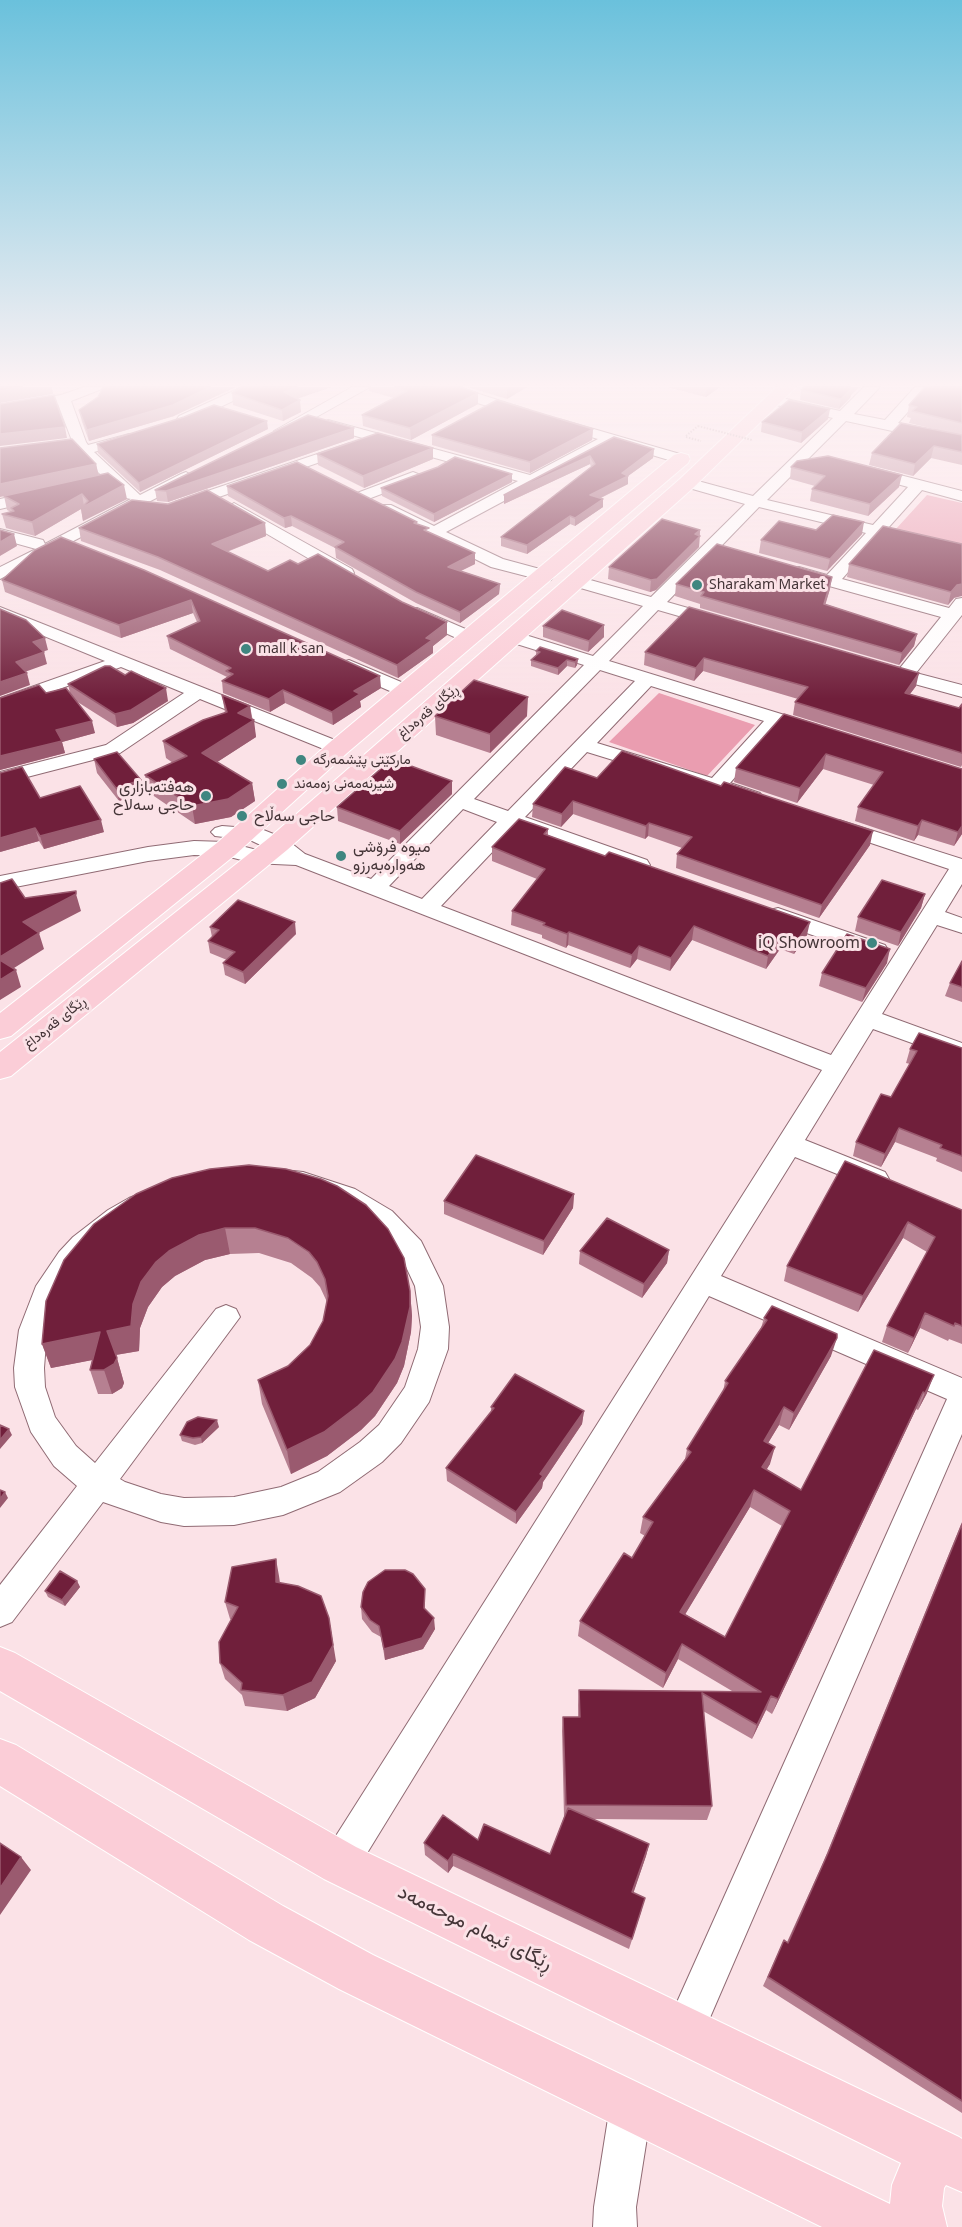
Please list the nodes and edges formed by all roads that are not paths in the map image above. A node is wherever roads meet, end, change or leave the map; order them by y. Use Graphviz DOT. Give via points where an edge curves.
graph roads {
  1 [pos="57,491"];
  2 [pos="124,491"];
  3 [pos="149,491"];
  4 [pos="223,491"];
  5 [pos="367,491"];
  6 [pos="511,491"];
  7 [pos="641,491"];
  8 [pos="678,491"];
  9 [pos="716,491"];
  10 [pos="768,491"];
  11 [pos="912,491"];
  12 [pos="942,491"];
  13 [pos="211,495"];
  14 [pos="962,496"];
  15 [pos="131,500"];
  16 [pos="757,502"];
  17 [pos="0,504"];
  18 [pos="876,530"];
  19 [pos="434,532"];
  20 [pos="0,534"];
  21 [pos="62,541"];
  22 [pos="37,544"];
  23 [pos="712,547"];
  24 [pos="82,549"];
  25 [pos="962,551"];
  26 [pos="734,553"];
  27 [pos="0,562"];
  28 [pos="788,568"];
  29 [pos="0,574"];
  30 [pos="545,576"];
  31 [pos="359,581"];
  32 [pos="576,581"];
  33 [pos="831,581"];
  34 [pos="399,604"];
  35 [pos="656,604"];
  36 [pos="957,609"];
  37 [pos="0,612"];
  38 [pos="29,624"];
  39 [pos="735,627"];
  40 [pos="0,633"];
  41 [pos="513,637"];
  42 [pos="471,638"];
  43 [pos="337,660"];
  44 [pos="121,661"];
  45 [pos="597,663"];
  46 [pos="871,666"];
  47 [pos="904,675"];
  48 [pos="647,679"];
  49 [pos="406,691"];
  50 [pos="962,691"];
  51 [pos="198,692"];
  52 [pos="0,704"];
  53 [pos="776,719"];
  54 [pos="831,736"];
  55 [pos="584,745"];
  56 [pos="338,748"];
  57 [pos="0,778"];
  58 [pos="717,785"];
  59 [pos="462,802"];
  60 [pos="772,804"];
  61 [pos="817,818"];
  62 [pos="512,820"];
  63 [pos="244,832"];
  64 [pos="226,849"];
  65 [pos="270,850"];
  66 [pos="962,866"];
  67 [pos="0,869"];
  68 [pos="658,872"];
  69 [pos="0,883"];
  70 [pos="374,888"];
  71 [pos="758,907"];
  72 [pos="426,908"];
  73 [pos="931,915"];
  74 [pos="962,926"];
  75 [pos="904,959"];
  76 [pos="868,1018"];
  77 [pos="0,1029"];
  78 [pos="962,1052"];
  79 [pos="838,1067"];
  80 [pos="0,1068"];
  81 [pos="790,1144"];
  82 [pos="897,1188"];
  83 [pos="703,1281"];
  84 [pos="226,1317"];
  85 [pos="962,1392"];
  86 [pos="962,1400"];
  87 [pos="97,1483"];
  88 [pos="0,1611"];
  89 [pos="0,1668"];
  90 [pos="0,1761"];
  91 [pos="340,1863"];
  92 [pos="685,2029"];
  93 [pos="631,2106"];
  94 [pos="951,2160"];
  95 [pos="615,2227"];
  96 [pos="879,2227"];
  97 [pos="920,2227"];
  1 -- 17 [label="street"];
  2 -- 15 [label="street"];
  3 -- 15 [label="street"];
  4 -- 13 [label="street"];
  5 -- 19 [label="street" via="357,494"];
  6 -- 19 [label="street"];
  7 -- 30 [label="main road, ڕێگای قەرەداغ"];
  8 -- 32 [label="main road, ڕێگای قەرەداغ"];
  9 -- 16 [label="street"];
  10 -- 16 [label="street"];
  11 -- 18 [label="street"];
  12 -- 14 [label="street"];
  13 -- 15 [label="street" via="164,509"];
  13 -- 31 [label="street"];
  15 -- 21 [label="street"];
  15 -- 22 [label="street"];
  16 -- 18 [label="street"];
  16 -- 23 [label="street"];
  18 -- 25 [label="street"];
  18 -- 33 [label="street"];
  19 -- 30 [label="street" via="497,563"];
  20 -- 22 [label="street"];
  21 -- 24 [label="street"];
  21 -- 29 [label="street"];
  22 -- 27 [label="street"];
  23 -- 26 [label="street"];
  23 -- 35 [label="street"];
  28 -- 33 [label="street"];
  30 -- 42 [label="main road, ڕێگای قەرەداغ"];
  32 -- 35 [label="street"];
  32 -- 41 [label="main road, ڕێگای قەرەداغ"];
  33 -- 36 [label="street"];
  34 -- 42 [label="street"];
  35 -- 39 [label="street"];
  35 -- 45 [label="street"];
  36 -- 47 [label="street"];
  37 -- 38 [label="street"];
  38 -- 40 [label="street"];
  38 -- 44 [label="street"];
  41 -- 45 [label="street"];
  41 -- 65 [label="main road, ڕێگای قەرەداغ"];
  42 -- 49 [label="main road, ڕێگای قەرەداغ"];
  43 -- 49 [label="street"];
  44 -- 51 [label="street"];
  44 -- 52 [label="street"];
  45 -- 48 [label="street"];
  45 -- 59 [label="street"];
  46 -- 47 [label="street"];
  47 -- 50 [label="street"];
  48 -- 53 [label="street"];
  48 -- 55 [label="street"];
  49 -- 56 [label="main road, ڕێگای قەرەداغ"];
  51 -- 56 [label="street"];
  51 -- 57 [label="street" via="113,749"];
  53 -- 54 [label="street"];
  53 -- 58 [label="street"];
  55 -- 58 [label="street"];
  55 -- 62 [label="street"];
  56 -- 63 [label="main road, ڕێگای قەرەداغ"];
  58 -- 60 [label="street"];
  59 -- 62 [label="street"];
  59 -- 70 [label="street"];
  61 -- 66 [label="street"];
  62 -- 68 [label="street"];
  62 -- 72 [label="street"];
  63 -- 64 [label="main road, ڕێگای قەرەداغ"];
  63 -- 65 [label="street"];
  63 -- 67 [label="street" via="198,835"];
  64 -- 65 [label="street"];
  64 -- 69 [label="street" via="194,848 148,854"];
  64 -- 77 [label="main road, ڕێگای قەرەداغ"];
  65 -- 70 [label="street"];
  65 -- 80 [label="main road, ڕێگای قەرەداغ"];
  66 -- 73 [label="street"];
  70 -- 72 [label="street"];
  71 -- 75 [label="street"];
  72 -- 79 [label="street"];
  73 -- 74 [label="street"];
  73 -- 75 [label="street"];
  75 -- 76 [label="street"];
  76 -- 78 [label="street"];
  76 -- 79 [label="street"];
  79 -- 81 [label="street"];
  81 -- 82 [label="street"];
  81 -- 83 [label="street"];
  83 -- 85 [label="street"];
  83 -- 91 [label="street"];
  84 -- 87 [label="street"];
  86 -- 92 [label="street"];
  87 -- 87 [label="street" via="65,1456 47,1432 35,1405 28,1368 33,1330 46,1294 69,1260 98,1232 139,1205 184,1187 232,1178 268,1177 303,1182 346,1196 382,1218 411,1249 425,1276 433,1306 433,1349 427,1371 418,1393 390,1434 350,1469 307,1493 234,1511 184,1512 160,1508"];
  87 -- 88 [label="street"];
  89 -- 91 [label="main road, ڕێگای ئیمام موحەمەد"];
  90 -- 93 [label="main road" via="286,1934"];
  91 -- 92 [label="main road, ڕێگای ئیمام موحەمەد"];
  92 -- 94 [label="main road, ڕێگای ئیمام موحەمەد"];
  93 -- 95 [label="street"];
  93 -- 96 [label="main road"];
  94 -- 97 [label="main road" via="927,2167 918,2185"];
}
